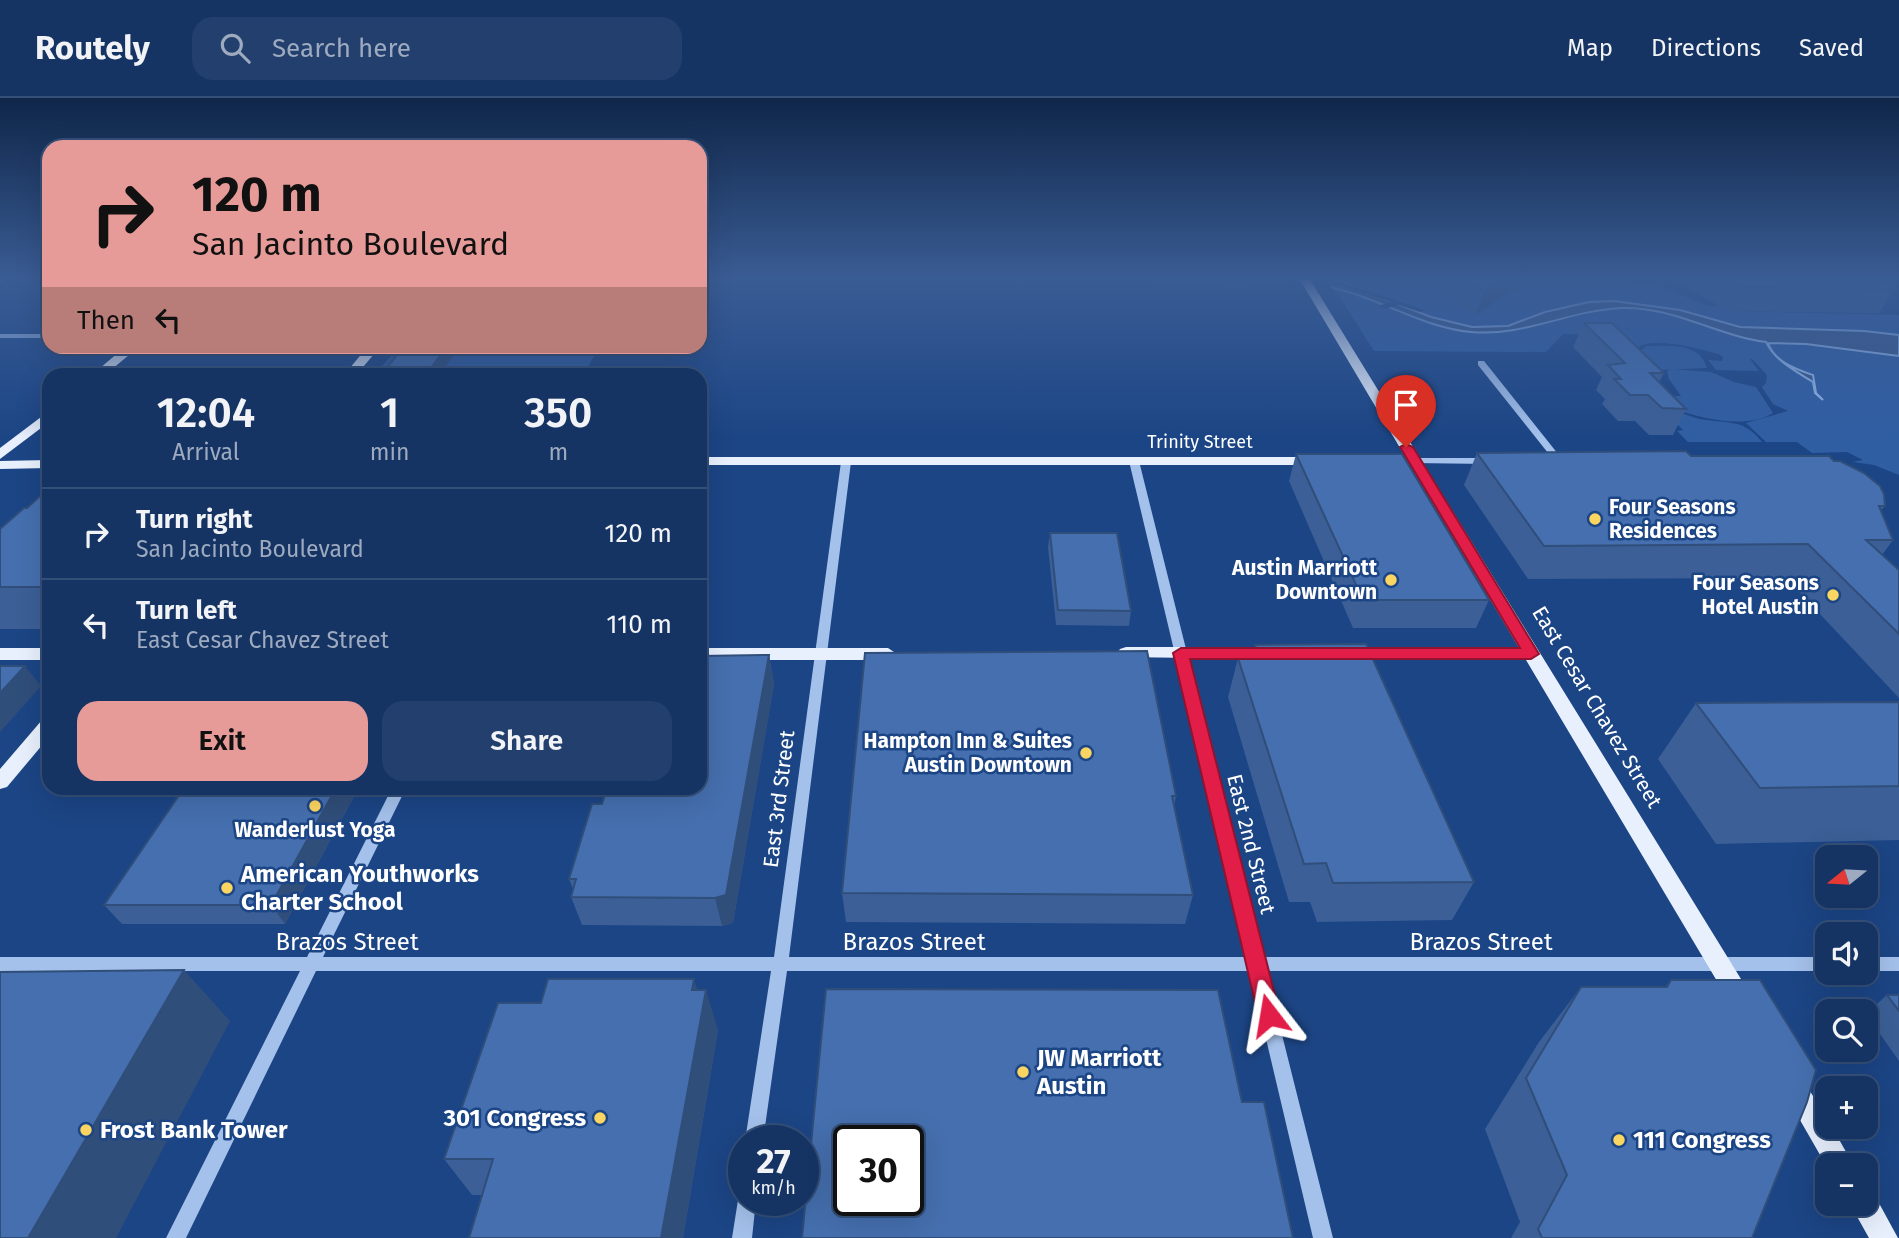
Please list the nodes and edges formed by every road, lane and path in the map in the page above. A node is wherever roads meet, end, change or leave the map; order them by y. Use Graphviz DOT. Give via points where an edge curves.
graph roads {
  1 [pos="1335,331"];
  2 [pos="0,336"];
  3 [pos="42,336"];
  4 [pos="124,354"];
  5 [pos="368,354"];
  6 [pos="1481,363"];
  7 [pos="106,368"];
  8 [pos="356,368"];
  9 [pos="42,421"];
  10 [pos="0,455"];
  11 [pos="707,461"];
  12 [pos="846,461"];
  13 [pos="1134,461"];
  14 [pos="1325,461"];
  15 [pos="1409,461"];
  16 [pos="1495,461"];
  17 [pos="1572,461"];
  18 [pos="42,464"];
  19 [pos="0,465"];
  20 [pos="707,653"];
  21 [pos="912,653"];
  22 [pos="1113,653"];
  23 [pos="1181,653"];
  24 [pos="1289,653"];
  25 [pos="1328,653"];
  26 [pos="0,654"];
  27 [pos="42,654"];
  28 [pos="821,654"];
  29 [pos="1531,654"];
  30 [pos="42,733"];
  31 [pos="0,782"];
  32 [pos="396,795"];
  33 [pos="0,964"];
  34 [pos="312,964"];
  35 [pos="780,964"];
  36 [pos="1719,964"];
  37 [pos="1815,964"];
  38 [pos="1878,964"];
  39 [pos="1899,964"];
  40 [pos="1256,965"];
  41 [pos="1753,1020"];
  42 [pos="1780,1065"];
  43 [pos="756,1125"];
  44 [pos="1833,1153"];
  45 [pos="745,1216"];
  46 [pos="1871,1216"];
  47 [pos="176,1238"];
  48 [pos="742,1238"];
  49 [pos="1323,1238"];
  50 [pos="1884,1238"];
  1 -- 15 [label="main road, East Cesar Chavez Street"];
  2 -- 3 [label="street"];
  4 -- 7 [label="main road"];
  5 -- 8 [label="main road"];
  6 -- 17 [label="street" via="1554,461"];
  9 -- 10 [label="main road"];
  11 -- 12 [label="main road, Trinity Street"];
  12 -- 13 [label="main road, Trinity Street"];
  12 -- 28 [label="street, East 3rd Street"];
  13 -- 14 [label="main road, Trinity Street"];
  13 -- 23 [label="street, East 2nd Street"];
  15 -- 16 [label="street"];
  15 -- 29 [label="main road, East Cesar Chavez Street"];
  18 -- 19 [label="main road"];
  20 -- 28 [label="main road"];
  21 -- 28 [label="main road"];
  22 -- 23 [label="main road"];
  23 -- 24 [label="main road"];
  23 -- 40 [label="street, East 2nd Street"];
  25 -- 29 [label="main road"];
  26 -- 27 [label="main road"];
  28 -- 35 [label="street, East 3rd Street"];
  29 -- 36 [label="main road, East Cesar Chavez Street"];
  30 -- 31 [label="main road"];
  32 -- 34 [label="street"];
  33 -- 34 [label="street, Brazos Street"];
  34 -- 35 [label="street, Brazos Street"];
  34 -- 47 [label="street"];
  35 -- 40 [label="street, Brazos Street"];
  35 -- 43 [label="street, East 3rd Street"];
  36 -- 37 [label="street, Brazos Street"];
  36 -- 40 [label="street, Brazos Street"];
  36 -- 41 [label="main road, East Cesar Chavez Street"];
  38 -- 39 [label="street"];
  40 -- 49 [label="street, East 2nd Street"];
  42 -- 44 [label="main road"];
  45 -- 48 [label="street"];
  46 -- 50 [label="main road"];
}
